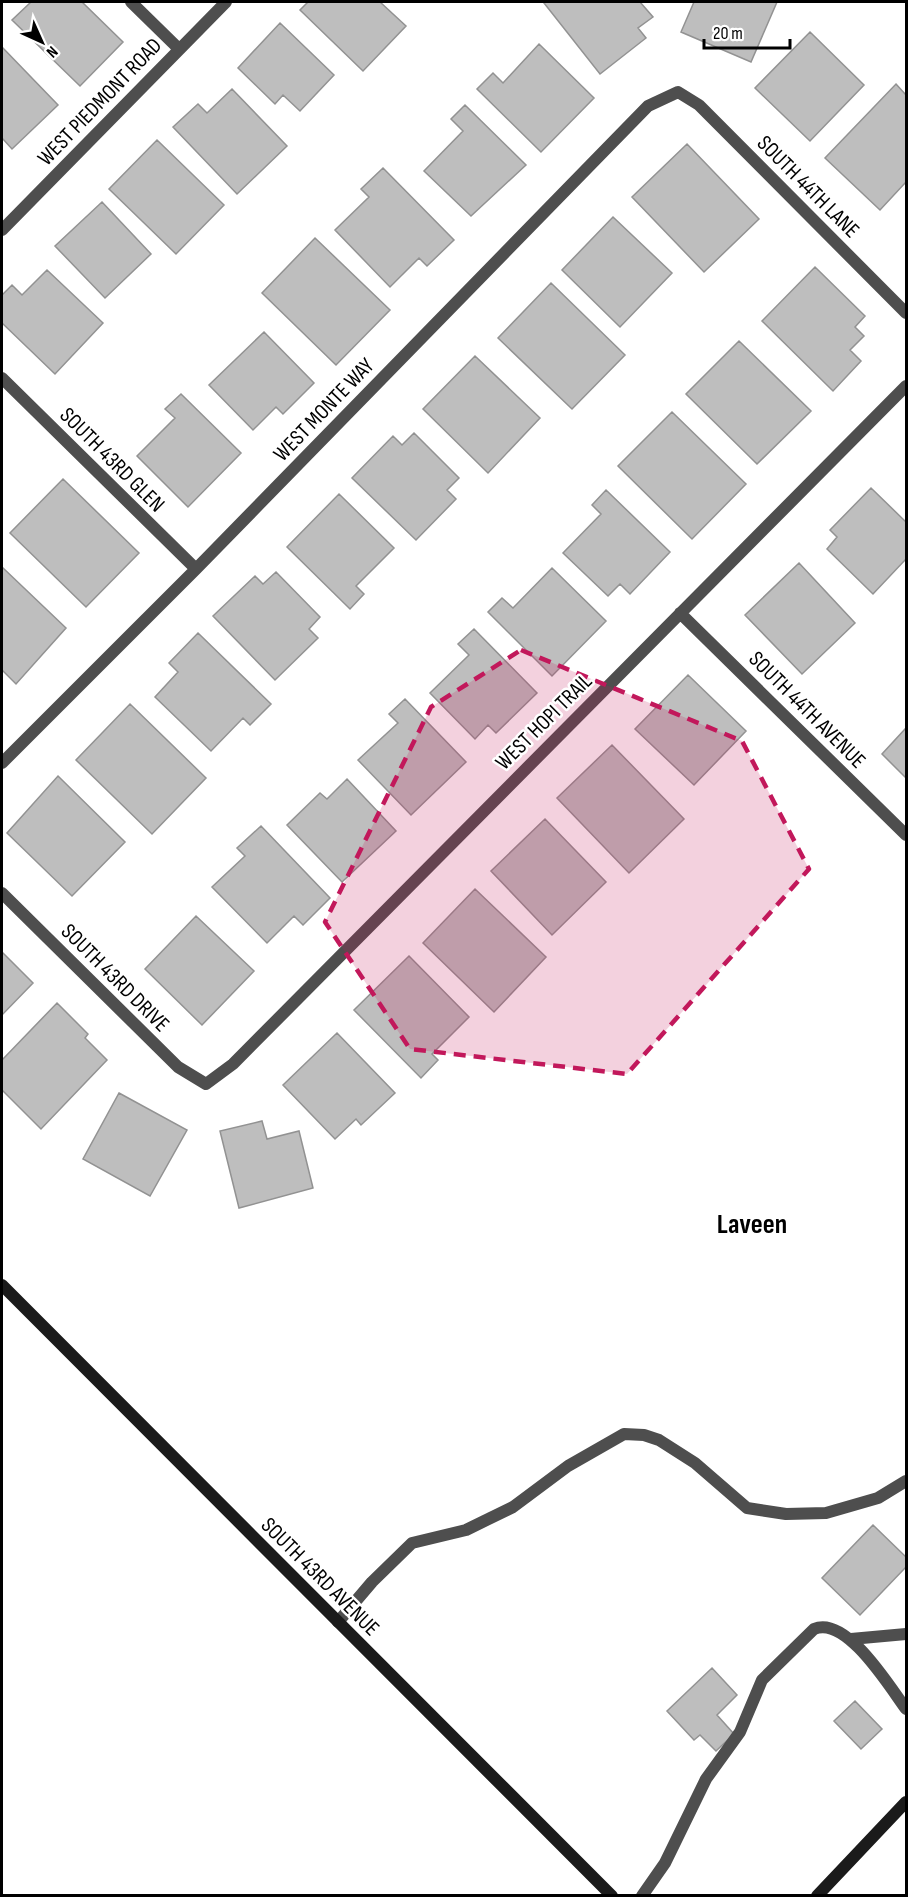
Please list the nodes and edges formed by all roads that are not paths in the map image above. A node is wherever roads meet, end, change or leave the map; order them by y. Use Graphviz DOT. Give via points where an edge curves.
graph roads {
  1 [pos="131,2"];
  2 [pos="226,2"];
  3 [pos="179,49"];
  4 [pos="678,92"];
  5 [pos="2,230"];
  6 [pos="906,314"];
  7 [pos="2,378"];
  8 [pos="906,386"];
  9 [pos="196,569"];
  10 [pos="680,613"];
  11 [pos="2,763"];
  12 [pos="906,835"];
  13 [pos="2,893"];
  14 [pos="207,1084"];
  15 [pos="2,1285"];
  16 [pos="906,1481"];
  17 [pos="338,1622"];
  18 [pos="906,1634"];
  19 [pos="851,1639"];
  20 [pos="906,1709"];
  21 [pos="906,1802"];
  22 [pos="612,1896"];
  23 [pos="642,1896"];
  24 [pos="817,1896"];
  1 -- 3 [label="street"];
  2 -- 3 [label="street, WEST PIEDMONT ROAD"];
  3 -- 5 [label="street, WEST PIEDMONT ROAD"];
  4 -- 6 [label="street, SOUTH 44TH LANE" via="699,105"];
  4 -- 9 [label="street, WEST MONTE WAY" via="648,106"];
  7 -- 9 [label="street, SOUTH 43RD GLEN"];
  8 -- 10 [label="street, WEST HOPI TRAIL"];
  9 -- 11 [label="street, WEST MONTE WAY"];
  10 -- 12 [label="street, SOUTH 44TH AVENUE"];
  10 -- 14 [label="street, WEST HOPI TRAIL" via="233,1064"];
  13 -- 14 [label="street, SOUTH 43RD DRIVE" via="178,1067"];
  15 -- 17 [label="street, SOUTH 43RD AVENUE"];
  16 -- 17 [label="street" via="878,1498 826,1513 786,1514 747,1508 695,1463 659,1440 624,1434 568,1467 513,1507 466,1530 412,1543"];
  17 -- 22 [label="street, SOUTH 43RD AVENUE"];
  18 -- 19 [label="street"];
  19 -- 20 [label="street"];
  19 -- 23 [label="street" via="832,1628 814,1629 762,1680 740,1732 706,1779 665,1863"];
  21 -- 24 [label="street"];
}
